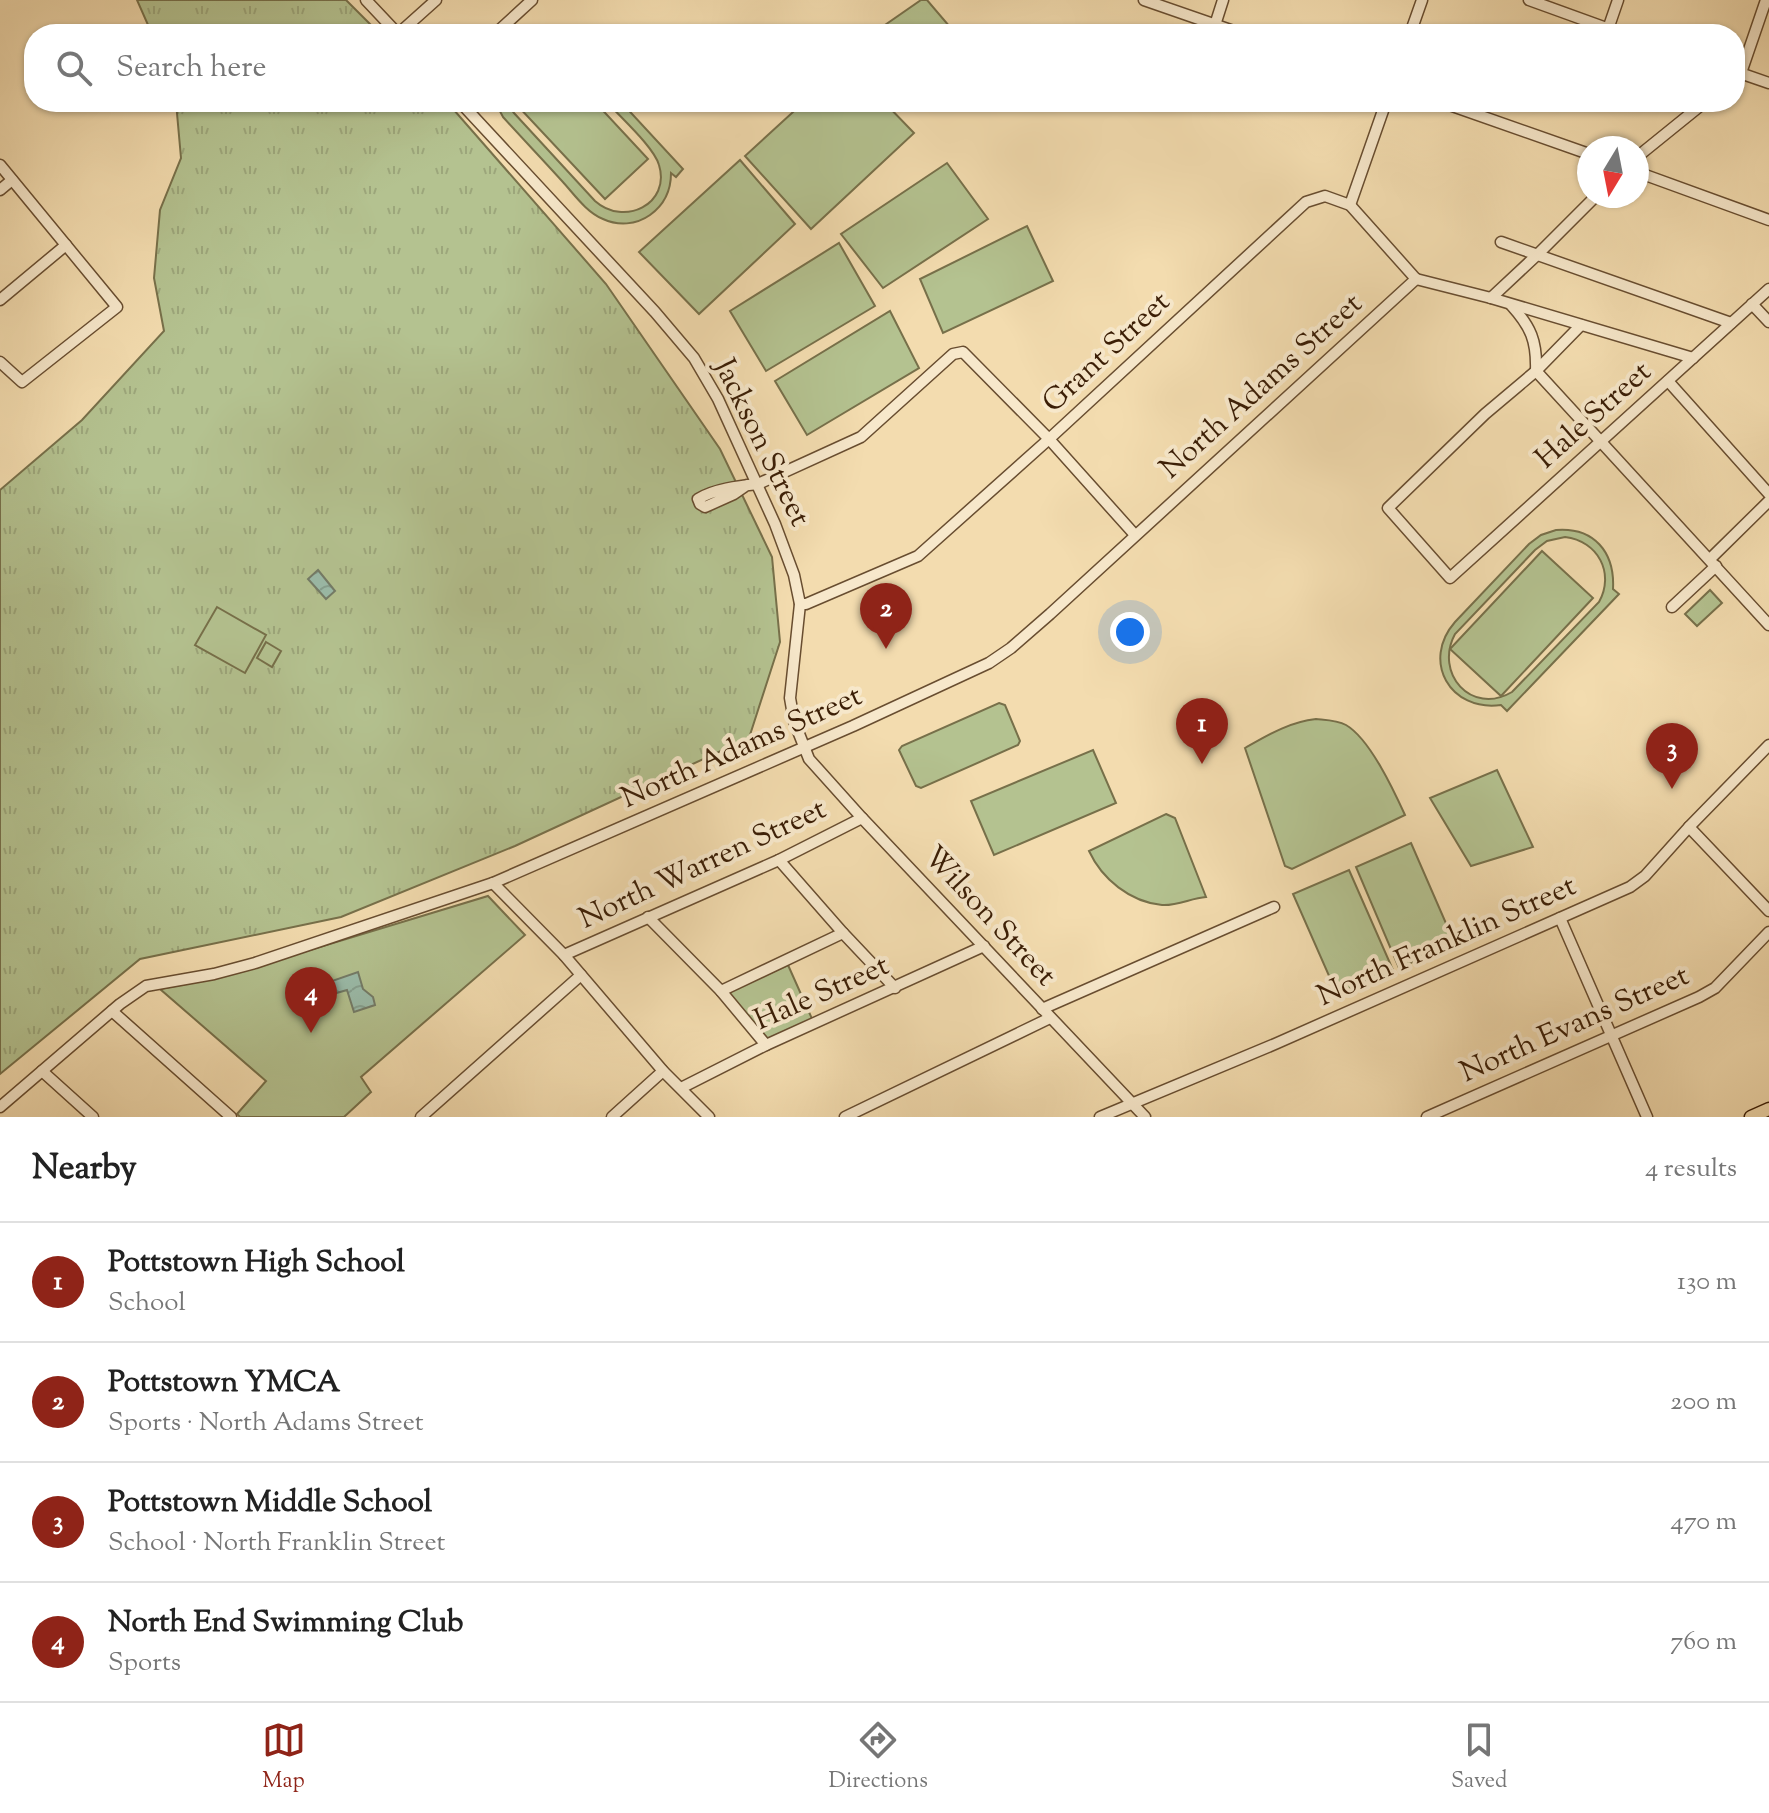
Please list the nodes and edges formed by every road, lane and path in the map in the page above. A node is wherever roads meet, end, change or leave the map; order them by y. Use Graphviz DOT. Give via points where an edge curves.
graph roads {
  1 [pos="366,0"];
  2 [pos="436,0"];
  3 [pos="532,0"];
  4 [pos="1144,0"];
  5 [pos="1223,0"];
  6 [pos="1422,0"];
  7 [pos="1529,0"];
  8 [pos="1618,0"];
  9 [pos="1766,0"];
  10 [pos="389,24"];
  11 [pos="409,24"];
  12 [pos="506,24"];
  13 [pos="1212,24"];
  14 [pos="1215,24"];
  15 [pos="1414,24"];
  16 [pos="1588,24"];
  17 [pos="1610,24"];
  18 [pos="1745,54"];
  19 [pos="1745,76"];
  20 [pos="1769,83"];
  21 [pos="469,112"];
  22 [pos="1383,112"];
  23 [pos="1469,112"];
  24 [pos="1693,112"];
  25 [pos="1649,147"];
  26 [pos="1577,150"];
  27 [pos="0,165"];
  28 [pos="1649,176"];
  29 [pos="12,180"];
  30 [pos="0,190"];
  31 [pos="1350,205"];
  32 [pos="1584,208"];
  33 [pos="1769,220"];
  34 [pos="1501,242"];
  35 [pos="66,245"];
  36 [pos="1538,254"];
  37 [pos="1416,279"];
  38 [pos="1769,289"];
  39 [pos="1491,298"];
  40 [pos="0,300"];
  41 [pos="1509,303"];
  42 [pos="1752,304"];
  43 [pos="1769,322"];
  44 [pos="1731,323"];
  45 [pos="1581,325"];
  46 [pos="1693,358"];
  47 [pos="0,362"];
  48 [pos="1536,371"];
  49 [pos="1668,381"];
  50 [pos="1049,439"];
  51 [pos="1600,442"];
  52 [pos="752,484"];
  53 [pos="1769,494"];
  54 [pos="1769,501"];
  55 [pos="1135,535"];
  56 [pos="1713,563"];
  57 [pos="800,604"];
  58 [pos="1672,607"];
  59 [pos="1769,625"];
  60 [pos="1769,745"];
  61 [pos="803,746"];
  62 [pos="862,818"];
  63 [pos="1689,827"];
  64 [pos="779,860"];
  65 [pos="493,883"];
  66 [pos="1274,907"];
  67 [pos="1769,911"];
  68 [pos="648,917"];
  69 [pos="1560,918"];
  70 [pos="1769,932"];
  71 [pos="843,933"];
  72 [pos="984,946"];
  73 [pos="564,955"];
  74 [pos="581,975"];
  75 [pos="895,988"];
  76 [pos="721,991"];
  77 [pos="112,1011"];
  78 [pos="1046,1013"];
  79 [pos="1612,1036"];
  80 [pos="766,1045"];
  81 [pos="42,1071"];
  82 [pos="663,1071"];
  83 [pos="681,1088"];
  84 [pos="1133,1104"];
  85 [pos="0,1107"];
  86 [pos="1769,1109"];
  87 [pos="93,1117"];
  88 [pos="231,1117"];
  89 [pos="421,1117"];
  90 [pos="612,1117"];
  91 [pos="709,1117"];
  92 [pos="845,1117"];
  93 [pos="1100,1117"];
  94 [pos="1145,1117"];
  95 [pos="1427,1117"];
  96 [pos="1647,1117"];
  97 [pos="1751,1117"];
  1 -- 10 [label="street"];
  2 -- 11 [label="street"];
  3 -- 12 [label="street"];
  4 -- 13 [label="street"];
  5 -- 14 [label="street"];
  6 -- 15 [label="street"];
  7 -- 16 [label="street"];
  8 -- 17 [label="street"];
  9 -- 18 [label="street"];
  19 -- 20 [label="street"];
  21 -- 52 [label="street, Jackson Street" via="694,358 718,399"];
  22 -- 31 [label="street"];
  23 -- 26 [label="street"];
  24 -- 25 [label="street"];
  27 -- 29 [label="street"];
  28 -- 33 [label="street"];
  29 -- 30 [label="street"];
  29 -- 35 [label="street"];
  31 -- 37 [label="street"];
  31 -- 50 [label="street, Grant Street" via="1325,196 1306,202"];
  32 -- 36 [label="street"];
  34 -- 36 [label="street"];
  35 -- 40 [label="street"];
  35 -- 47 [label="street" via="117,307 22,382"];
  36 -- 39 [label="street"];
  36 -- 44 [label="street"];
  37 -- 39 [label="street"];
  37 -- 55 [label="street, North Adams Street"];
  38 -- 42 [label="street, Hale Street"];
  39 -- 41 [label="street"];
  41 -- 45 [label="street"];
  41 -- 48 [label="street" via="1531,331"];
  42 -- 43 [label="street"];
  42 -- 44 [label="street, Hale Street"];
  44 -- 46 [label="street, Hale Street"];
  45 -- 46 [label="street"];
  45 -- 48 [label="street"];
  46 -- 49 [label="street, Hale Street"];
  48 -- 51 [label="street"];
  48 -- 51 [label="street, Hale Street" via="1388,508 1450,578"];
  49 -- 51 [label="street, Hale Street"];
  49 -- 53 [label="street"];
  50 -- 52 [label="street" via="963,352 953,354 861,437"];
  50 -- 55 [label="street"];
  50 -- 57 [label="street, Grant Street" via="918,556"];
  51 -- 56 [label="street"];
  52 -- 57 [label="street, Jackson Street" via="792,565"];
  54 -- 56 [label="street"];
  55 -- 61 [label="street, North Adams Street" via="997,659"];
  56 -- 58 [label="street"];
  56 -- 59 [label="street"];
  57 -- 61 [label="street, Jackson Street" via="789,691"];
  60 -- 63 [label="street, North Franklin Street"];
  61 -- 62 [label="street, Wilson Street"];
  61 -- 65 [label="street, North Adams Street"];
  62 -- 64 [label="street, North Warren Street"];
  62 -- 72 [label="street, Wilson Street"];
  63 -- 67 [label="street"];
  63 -- 69 [label="street, North Franklin Street" via="1630,887"];
  64 -- 68 [label="street, North Warren Street"];
  64 -- 71 [label="street"];
  65 -- 73 [label="street"];
  65 -- 77 [label="street, North Adams Street" via="244,966 146,986"];
  66 -- 78 [label="street"];
  68 -- 73 [label="street, North Warren Street"];
  68 -- 76 [label="street"];
  69 -- 79 [label="street"];
  69 -- 84 [label="street, North Franklin Street"];
  70 -- 79 [label="street, North Evans Street" via="1715,988"];
  71 -- 75 [label="street"];
  71 -- 76 [label="street"];
  72 -- 75 [label="street, Hale Street"];
  72 -- 78 [label="street, Wilson Street"];
  73 -- 74 [label="street"];
  74 -- 82 [label="street"];
  74 -- 89 [label="street, North Warren Street"];
  75 -- 80 [label="street, Hale Street"];
  76 -- 80 [label="street"];
  77 -- 81 [label="street, North Adams Street"];
  77 -- 88 [label="street"];
  78 -- 84 [label="street, Wilson Street"];
  78 -- 92 [label="street"];
  79 -- 95 [label="street, North Evans Street"];
  79 -- 96 [label="street"];
  80 -- 83 [label="street, Hale Street"];
  81 -- 85 [label="street, North Adams Street"];
  81 -- 87 [label="street"];
  82 -- 83 [label="street"];
  82 -- 90 [label="street"];
  83 -- 91 [label="street"];
  84 -- 93 [label="street, North Franklin Street"];
  84 -- 94 [label="street, Wilson Street"];
  86 -- 97 [label="main road"];
}
